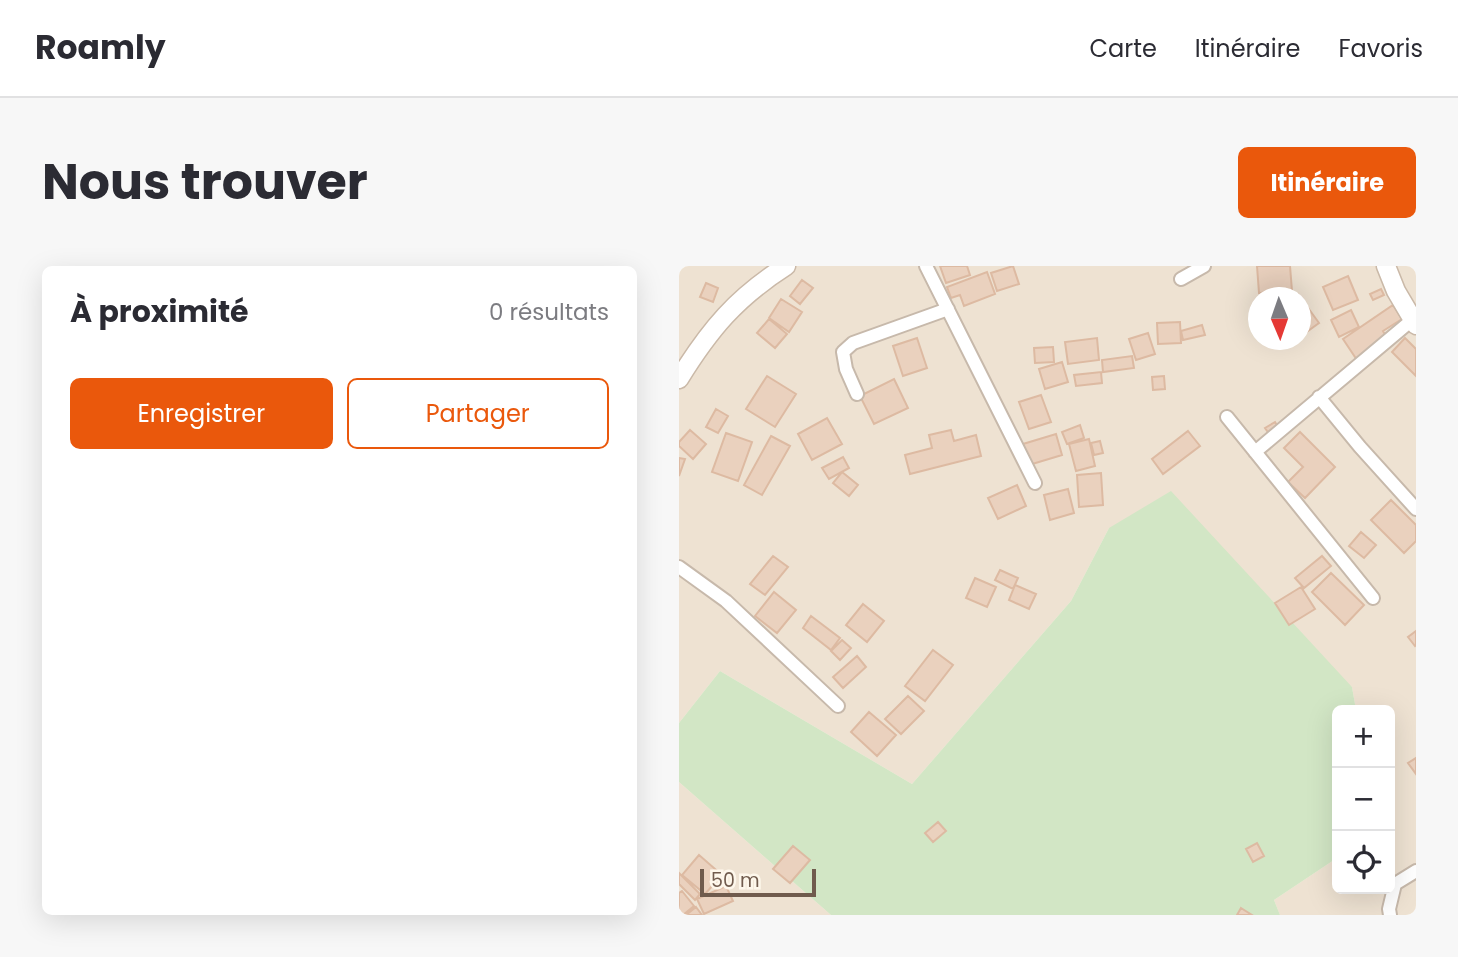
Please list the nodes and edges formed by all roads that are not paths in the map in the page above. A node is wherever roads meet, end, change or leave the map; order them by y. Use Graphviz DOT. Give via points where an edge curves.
graph roads {
  1 [pos="786,266"];
  2 [pos="926,266"];
  3 [pos="1204,266"];
  4 [pos="1386,266"];
  5 [pos="1181,279"];
  6 [pos="948,309"];
  7 [pos="1414,323"];
  8 [pos="679,379"];
  9 [pos="857,394"];
  10 [pos="1319,397"];
  11 [pos="1227,417"];
  12 [pos="1255,452"];
  13 [pos="1035,483"];
  14 [pos="1416,509"];
  15 [pos="679,567"];
  16 [pos="1373,598"];
  17 [pos="838,706"];
  18 [pos="1416,871"];
  19 [pos="1390,915"];
  1 -- 8 [label="street" via="730,308"];
  2 -- 6 [label="street"];
  3 -- 5 [label="street"];
  4 -- 7 [label="street"];
  6 -- 9 [label="street" via="853,343 843,352"];
  6 -- 13 [label="street"];
  7 -- 10 [label="street"];
  10 -- 12 [label="street"];
  10 -- 14 [label="street"];
  11 -- 12 [label="street"];
  12 -- 16 [label="street"];
  15 -- 17 [label="street" via="726,601"];
  18 -- 19 [label="street" via="1395,884"];
}
